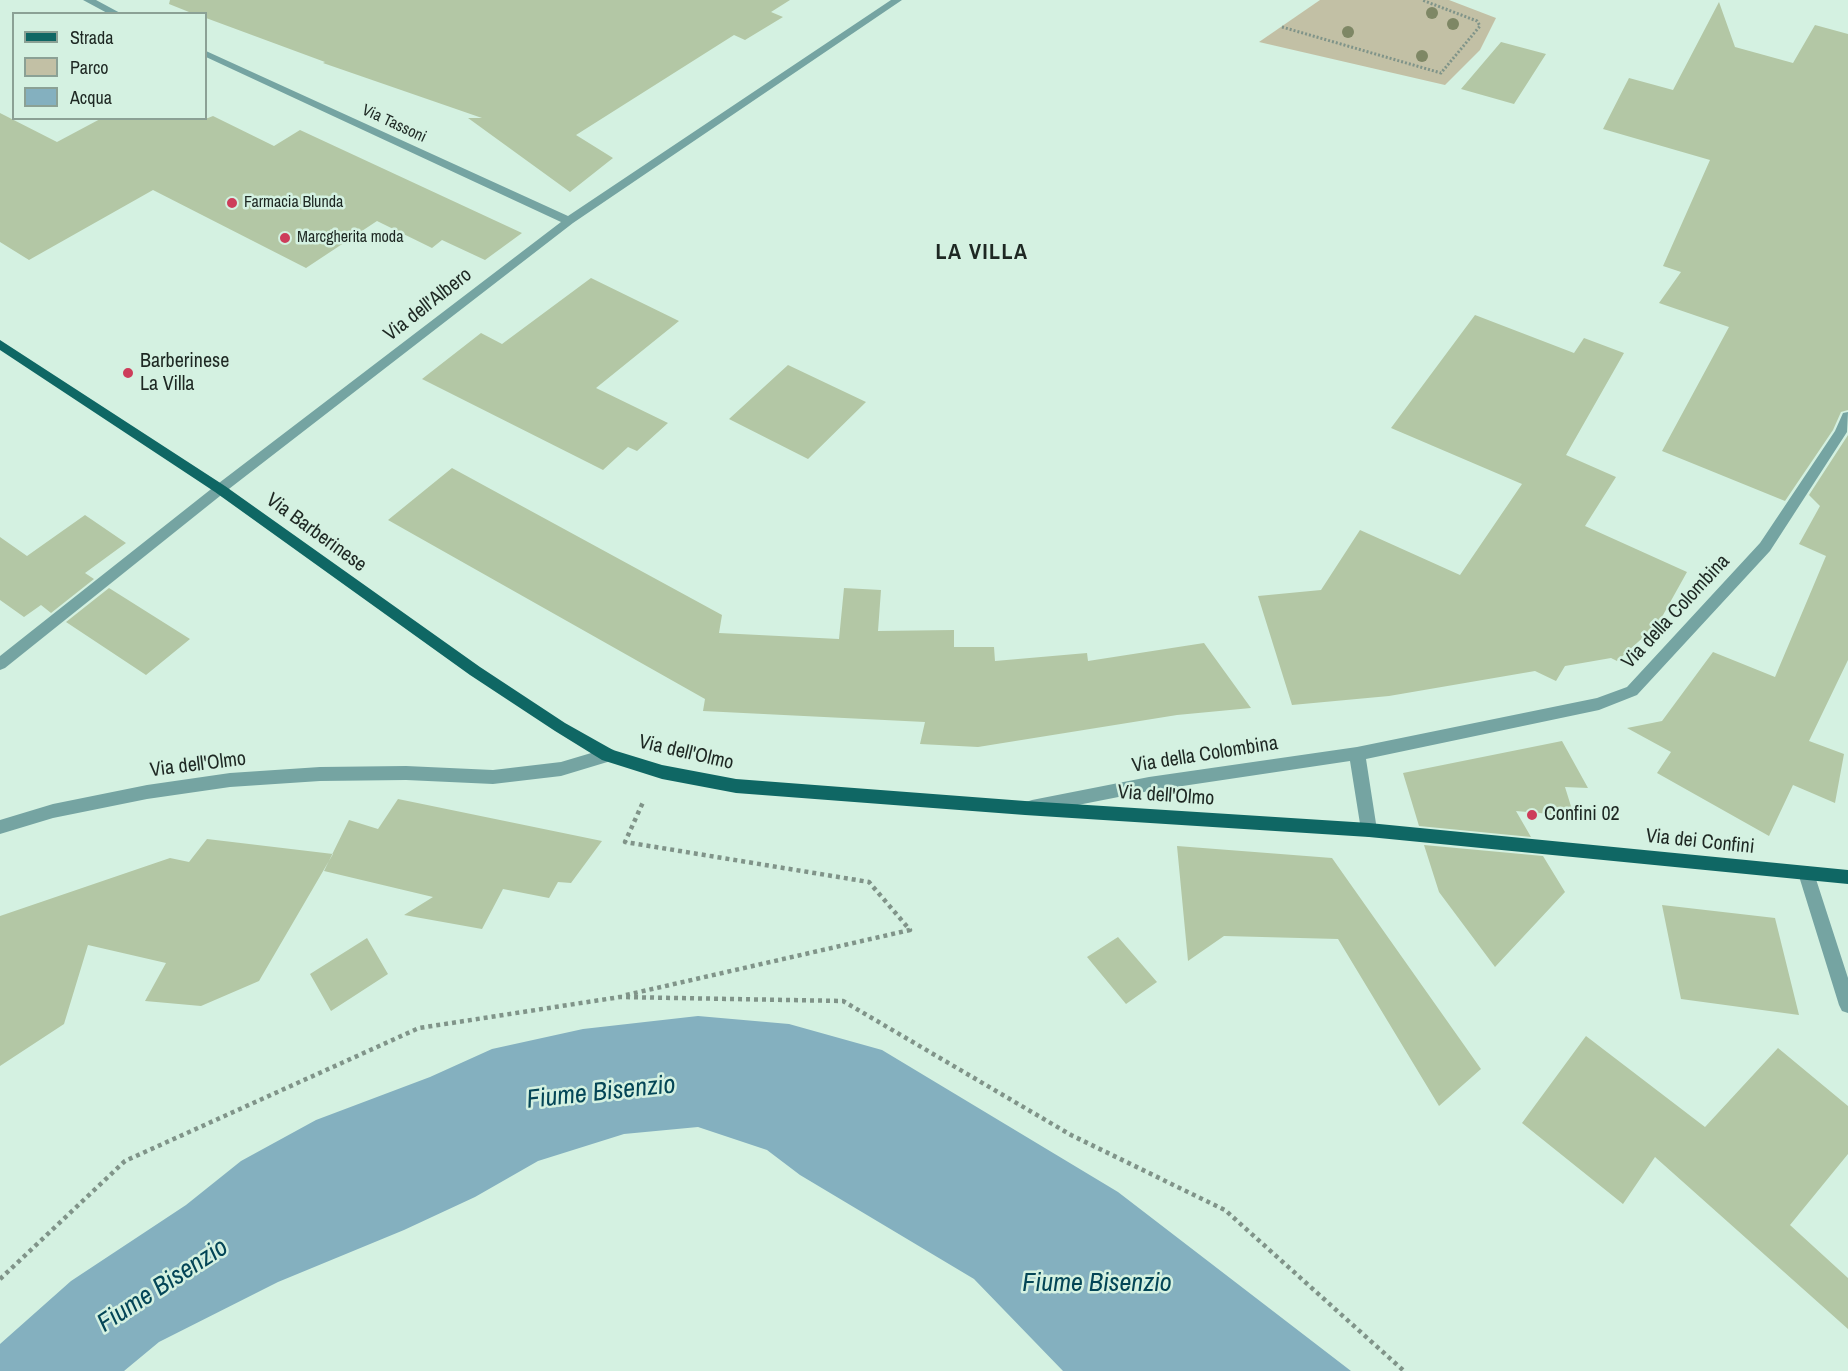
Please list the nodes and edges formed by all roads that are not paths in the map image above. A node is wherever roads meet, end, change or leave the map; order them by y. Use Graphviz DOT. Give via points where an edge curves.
graph roads {
  1 [pos="88,0"];
  2 [pos="112,0"];
  3 [pos="897,0"];
  4 [pos="101,6"];
  5 [pos="114,12"];
  6 [pos="207,54"];
  7 [pos="569,221"];
  8 [pos="0,344"];
  9 [pos="1848,416"];
  10 [pos="220,489"];
  11 [pos="0,664"];
  12 [pos="1357,754"];
  13 [pos="608,755"];
  14 [pos="1025,808"];
  15 [pos="0,826"];
  16 [pos="1369,830"];
  17 [pos="1806,873"];
  18 [pos="1848,877"];
  19 [pos="1848,1005"];
  1 -- 4 [label="street"];
  2 -- 4 [label="street"];
  3 -- 7 [label="street, Via dell'Albero"];
  4 -- 5 [label="street"];
  6 -- 7 [label="street, Via Tassoni"];
  7 -- 10 [label="street, Via dell'Albero"];
  8 -- 10 [label="main road, Via Barberinese"];
  9 -- 12 [label="street, Via della Colombina" via="1765,547 1632,691 1599,704"];
  10 -- 11 [label="street, Via dell'Albero"];
  10 -- 13 [label="main road, Via Barberinese" via="475,671"];
  12 -- 14 [label="street, Via della Colombina" via="1149,784"];
  12 -- 16 [label="street"];
  13 -- 14 [label="main road, Via dell'Olmo" via="662,772 736,786"];
  13 -- 15 [label="street, Via dell'Olmo" via="561,770 493,777 406,773 230,780 147,792"];
  14 -- 16 [label="main road, Via dell'Olmo"];
  16 -- 17 [label="main road, Via dei Confini"];
  17 -- 18 [label="main road, Via dei Confini"];
  17 -- 19 [label="street"];
}
